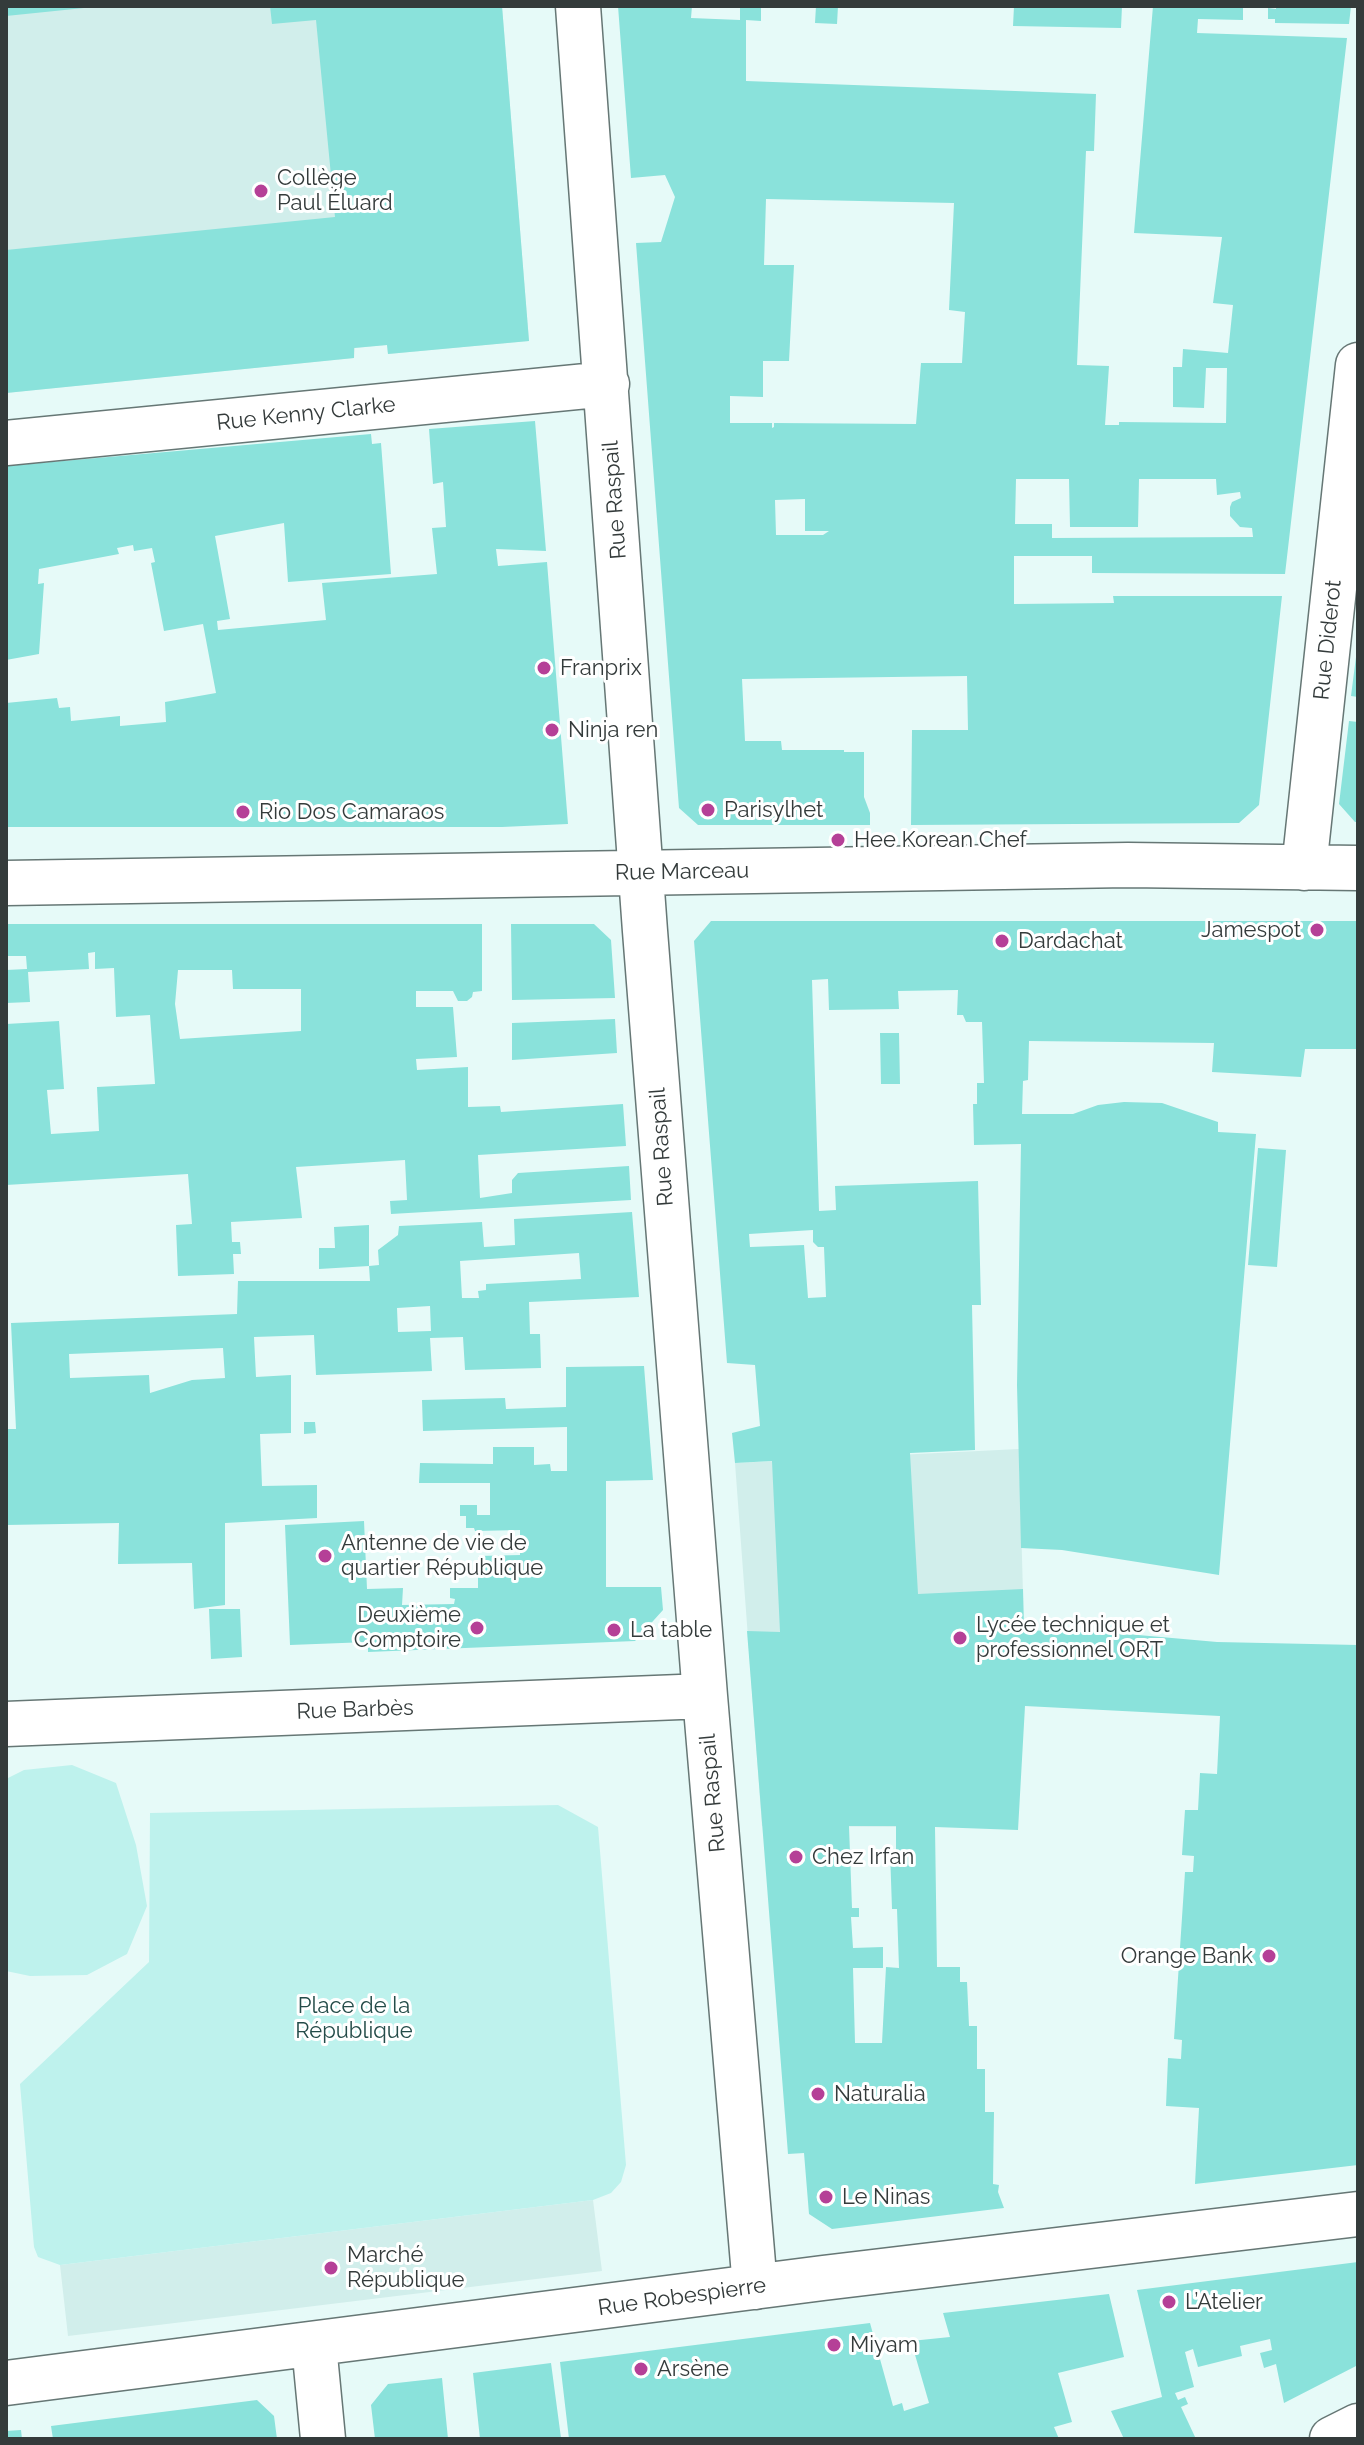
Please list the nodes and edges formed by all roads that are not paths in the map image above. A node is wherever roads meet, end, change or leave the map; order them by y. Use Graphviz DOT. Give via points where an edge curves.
graph roads {
  1 [pos="578,6"];
  2 [pos="1358,365"];
  3 [pos="607,384"];
  4 [pos="6,443"];
  5 [pos="1304,868"];
  6 [pos="1358,868"];
  7 [pos="641,873"];
  8 [pos="6,883"];
  9 [pos="705,1696"];
  10 [pos="6,1724"];
  11 [pos="1358,2214"];
  12 [pos="755,2287"];
  13 [pos="314,2345"];
  14 [pos="6,2383"];
  15 [pos="1358,2426"];
  16 [pos="323,2439"];
  17 [pos="1332,2439"];
  1 -- 3 [label="street, Rue Raspail"];
  2 -- 5 [label="street, Rue Diderot"];
  3 -- 4 [label="street, Rue Kenny Clarke"];
  3 -- 7 [label="street, Rue Raspail"];
  5 -- 6 [label="street, Rue Marceau"];
  5 -- 7 [label="street, Rue Marceau" via="1128,865"];
  7 -- 8 [label="street, Rue Marceau"];
  7 -- 9 [label="street, Rue Raspail"];
  9 -- 10 [label="street, Rue Barbès"];
  9 -- 12 [label="street, Rue Raspail"];
  11 -- 12 [label="street, Rue Robespierre"];
  12 -- 13 [label="street, Rue Robespierre"];
  13 -- 14 [label="street, Rue Robespierre"];
  13 -- 16 [label="street"];
  15 -- 17 [label="street"];
}
